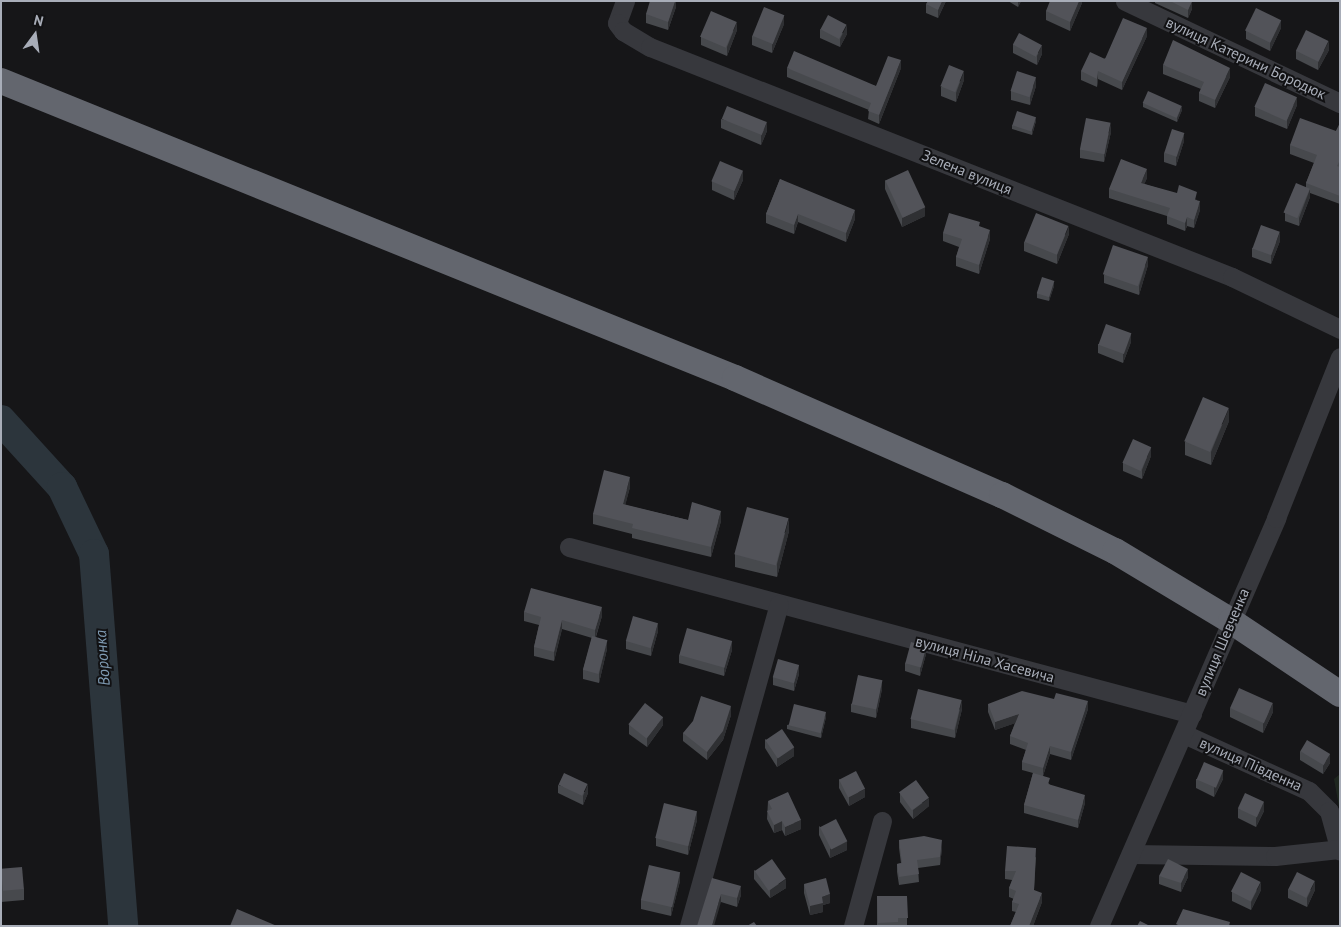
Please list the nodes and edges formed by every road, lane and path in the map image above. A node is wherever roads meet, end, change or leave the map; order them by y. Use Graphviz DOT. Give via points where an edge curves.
graph roads {
  1 [pos="625,1"];
  2 [pos="1125,1"];
  3 [pos="1,81"];
  4 [pos="1340,103"];
  5 [pos="1340,330"];
  6 [pos="1340,357"];
  7 [pos="569,547"];
  8 [pos="779,604"];
  9 [pos="1231,621"];
  10 [pos="1340,694"];
  11 [pos="1192,714"];
  12 [pos="1184,734"];
  13 [pos="882,821"];
  14 [pos="1339,850"];
  15 [pos="1131,854"];
  16 [pos="689,926"];
  17 [pos="854,926"];
  18 [pos="1099,926"];
  1 -- 5 [label="street, Зелена вулиця" via="616,23 650,47 1232,277"];
  2 -- 4 [label="street, вулиця Катерини Бородюк"];
  3 -- 9 [label="highway" via="735,378 1002,495 1115,551"];
  6 -- 9 [label="street, вулиця Шевченка"];
  7 -- 8 [label="street, вулиця Ніла Хасевича"];
  8 -- 11 [label="street, вулиця Ніла Хасевича"];
  8 -- 16 [label="street"];
  9 -- 10 [label="highway"];
  9 -- 11 [label="street, вулиця Шевченка"];
  11 -- 12 [label="street, вулиця Шевченка"];
  12 -- 14 [label="street, вулиця Південна" via="1309,791 1329,811"];
  12 -- 15 [label="street, вулиця Шевченка"];
  13 -- 17 [label="street"];
  14 -- 15 [label="street" via="1275,856"];
  15 -- 18 [label="street, вулиця Шевченка"];
}
